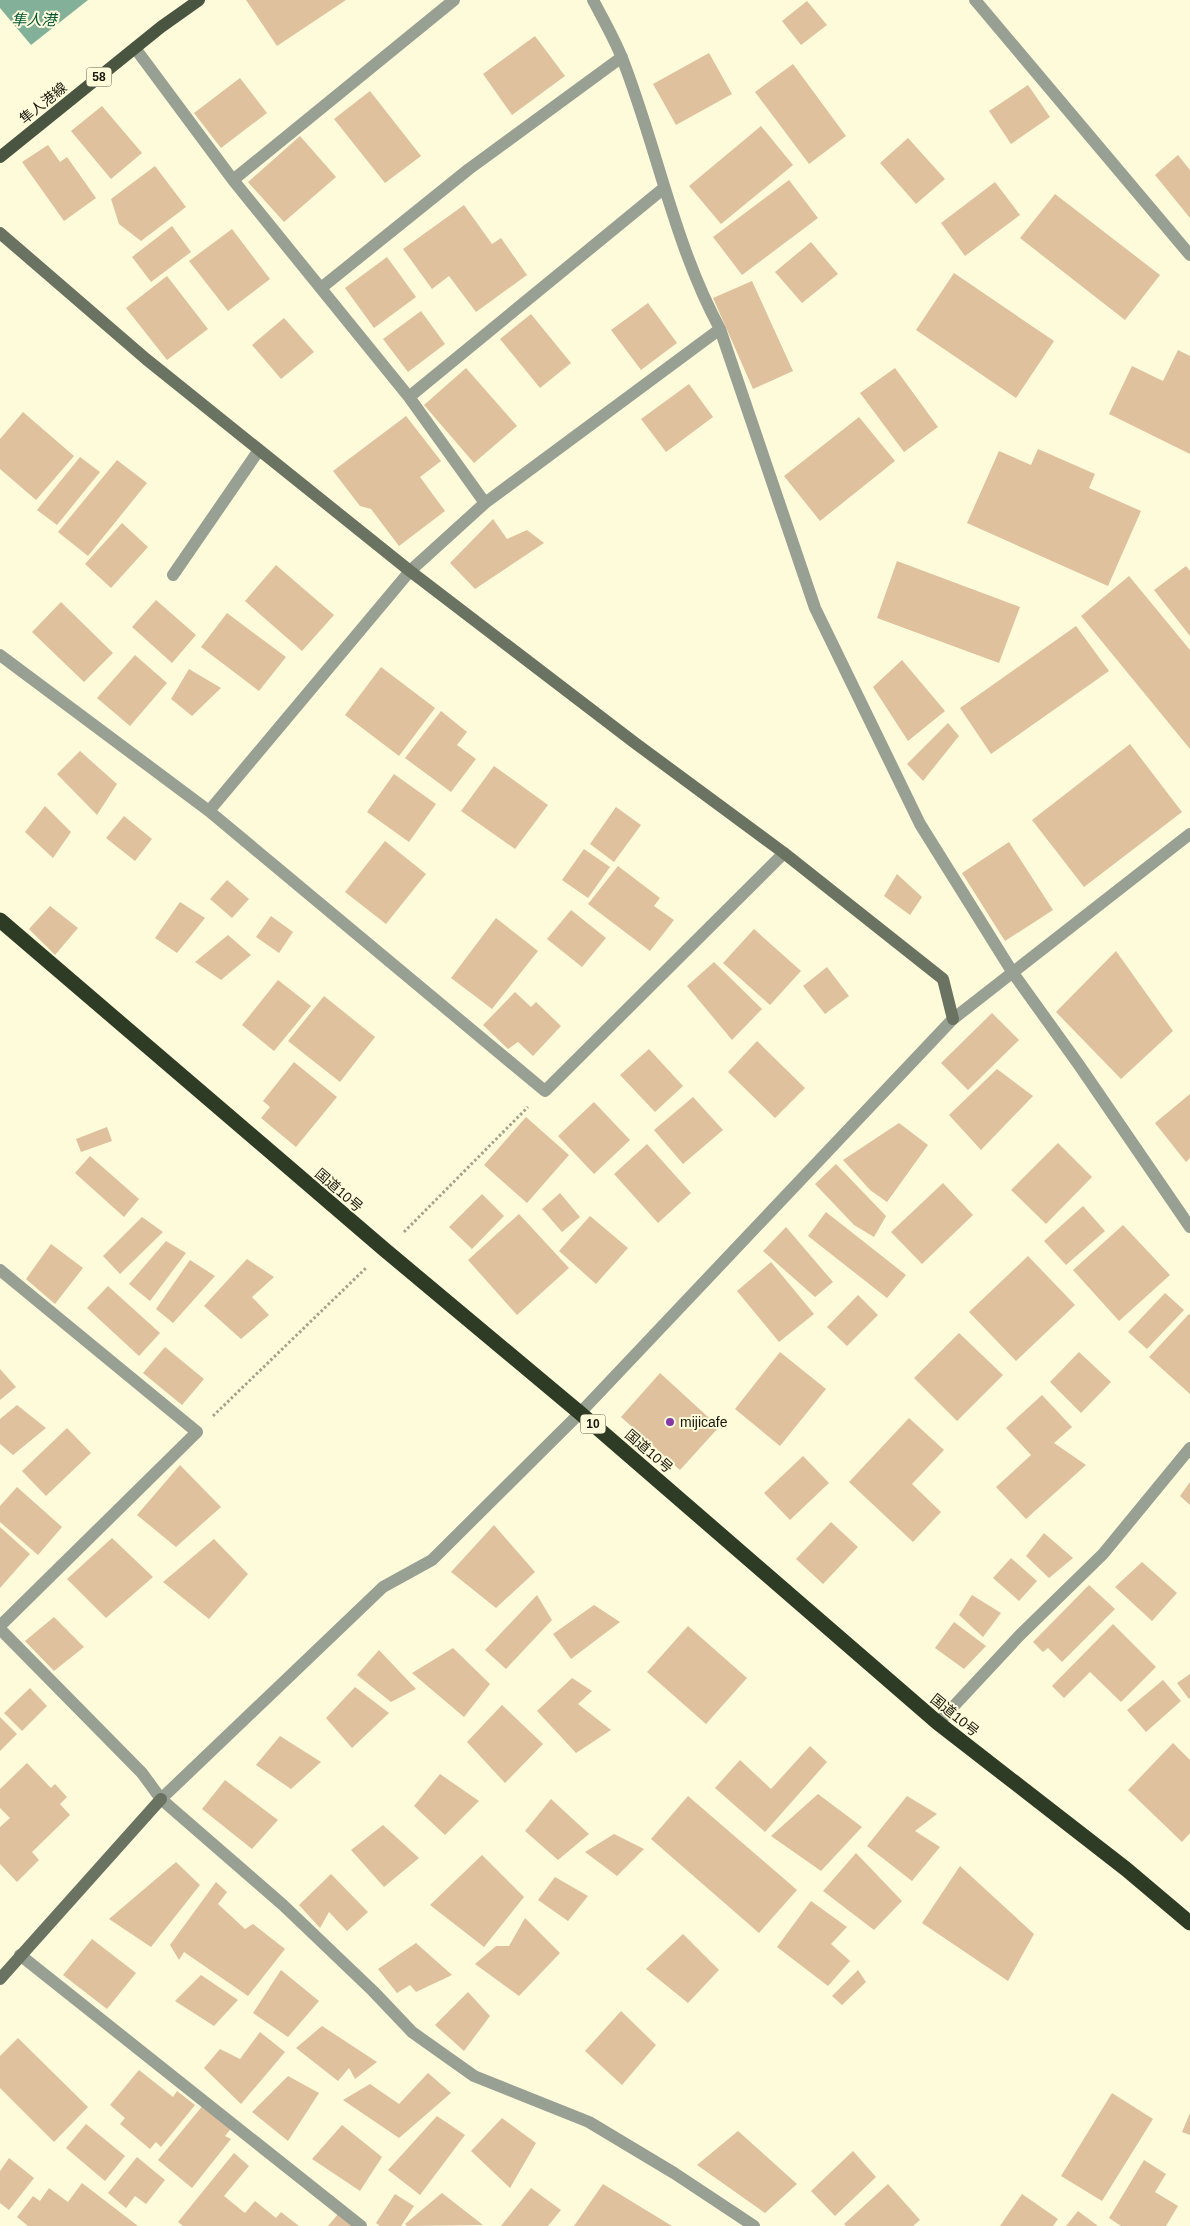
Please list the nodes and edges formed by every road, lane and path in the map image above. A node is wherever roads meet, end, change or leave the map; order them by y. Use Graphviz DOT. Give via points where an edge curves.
graph roads {
  1 [pos="199,0"];
  2 [pos="454,0"];
  3 [pos="593,0"];
  4 [pos="975,0"];
  5 [pos="135,48"];
  6 [pos="622,57"];
  7 [pos="0,157"];
  8 [pos="234,180"];
  9 [pos="664,188"];
  10 [pos="0,233"];
  11 [pos="1190,255"];
  12 [pos="321,288"];
  13 [pos="720,329"];
  14 [pos="409,397"];
  15 [pos="259,450"];
  16 [pos="485,503"];
  17 [pos="410,571"];
  18 [pos="172,575"];
  19 [pos="0,655"];
  20 [pos="209,811"];
  21 [pos="1190,834"];
  22 [pos="784,853"];
  23 [pos="0,920"];
  24 [pos="1013,973"];
  25 [pos="953,1019"];
  26 [pos="545,1091"];
  27 [pos="1190,1227"];
  28 [pos="385,1250"];
  29 [pos="0,1270"];
  30 [pos="580,1413"];
  31 [pos="197,1432"];
  32 [pos="1190,1448"];
  33 [pos="0,1628"];
  34 [pos="938,1723"];
  35 [pos="161,1799"];
  36 [pos="1190,1923"];
  37 [pos="20,1954"];
  38 [pos="0,1979"];
  39 [pos="361,2226"];
  40 [pos="754,2226"];
  1 -- 5 [label="main road, 隼人港線 / 58"];
  2 -- 8 [label="street"];
  3 -- 6 [label="street"];
  4 -- 11 [label="street"];
  5 -- 7 [label="main road, 隼人港線 / 58"];
  5 -- 8 [label="street"];
  6 -- 9 [label="street"];
  6 -- 12 [label="street" via="469,169"];
  8 -- 12 [label="street"];
  9 -- 13 [label="street" via="704,299"];
  9 -- 14 [label="street"];
  10 -- 15 [label="street" via="146,359"];
  12 -- 14 [label="street"];
  13 -- 16 [label="street"];
  13 -- 24 [label="street" via="815,608 920,824"];
  14 -- 16 [label="street"];
  15 -- 17 [label="street"];
  15 -- 18 [label="street"];
  16 -- 17 [label="street"];
  17 -- 20 [label="street"];
  17 -- 22 [label="street"];
  19 -- 20 [label="street"];
  20 -- 26 [label="street"];
  21 -- 24 [label="street"];
  22 -- 25 [label="street" via="943,979"];
  22 -- 26 [label="street"];
  23 -- 28 [label="highway, 国道10号 / 10"];
  24 -- 25 [label="street"];
  24 -- 27 [label="street"];
  25 -- 30 [label="street"];
  26 -- 28 [label="path"];
  28 -- 30 [label="highway, 国道10号 / 10"];
  28 -- 31 [label="path"];
  29 -- 31 [label="street"];
  30 -- 34 [label="highway, 国道10号 / 10"];
  30 -- 35 [label="street" via="432,1560 383,1588"];
  31 -- 33 [label="street"];
  32 -- 34 [label="street" via="1103,1554 1019,1636"];
  33 -- 35 [label="street" via="142,1773"];
  34 -- 36 [label="highway, 国道10号 / 10"];
  35 -- 37 [label="street"];
  35 -- 40 [label="street" via="282,1905 412,2032 474,2076 589,2122"];
  37 -- 38 [label="street"];
  37 -- 39 [label="street"];
}
